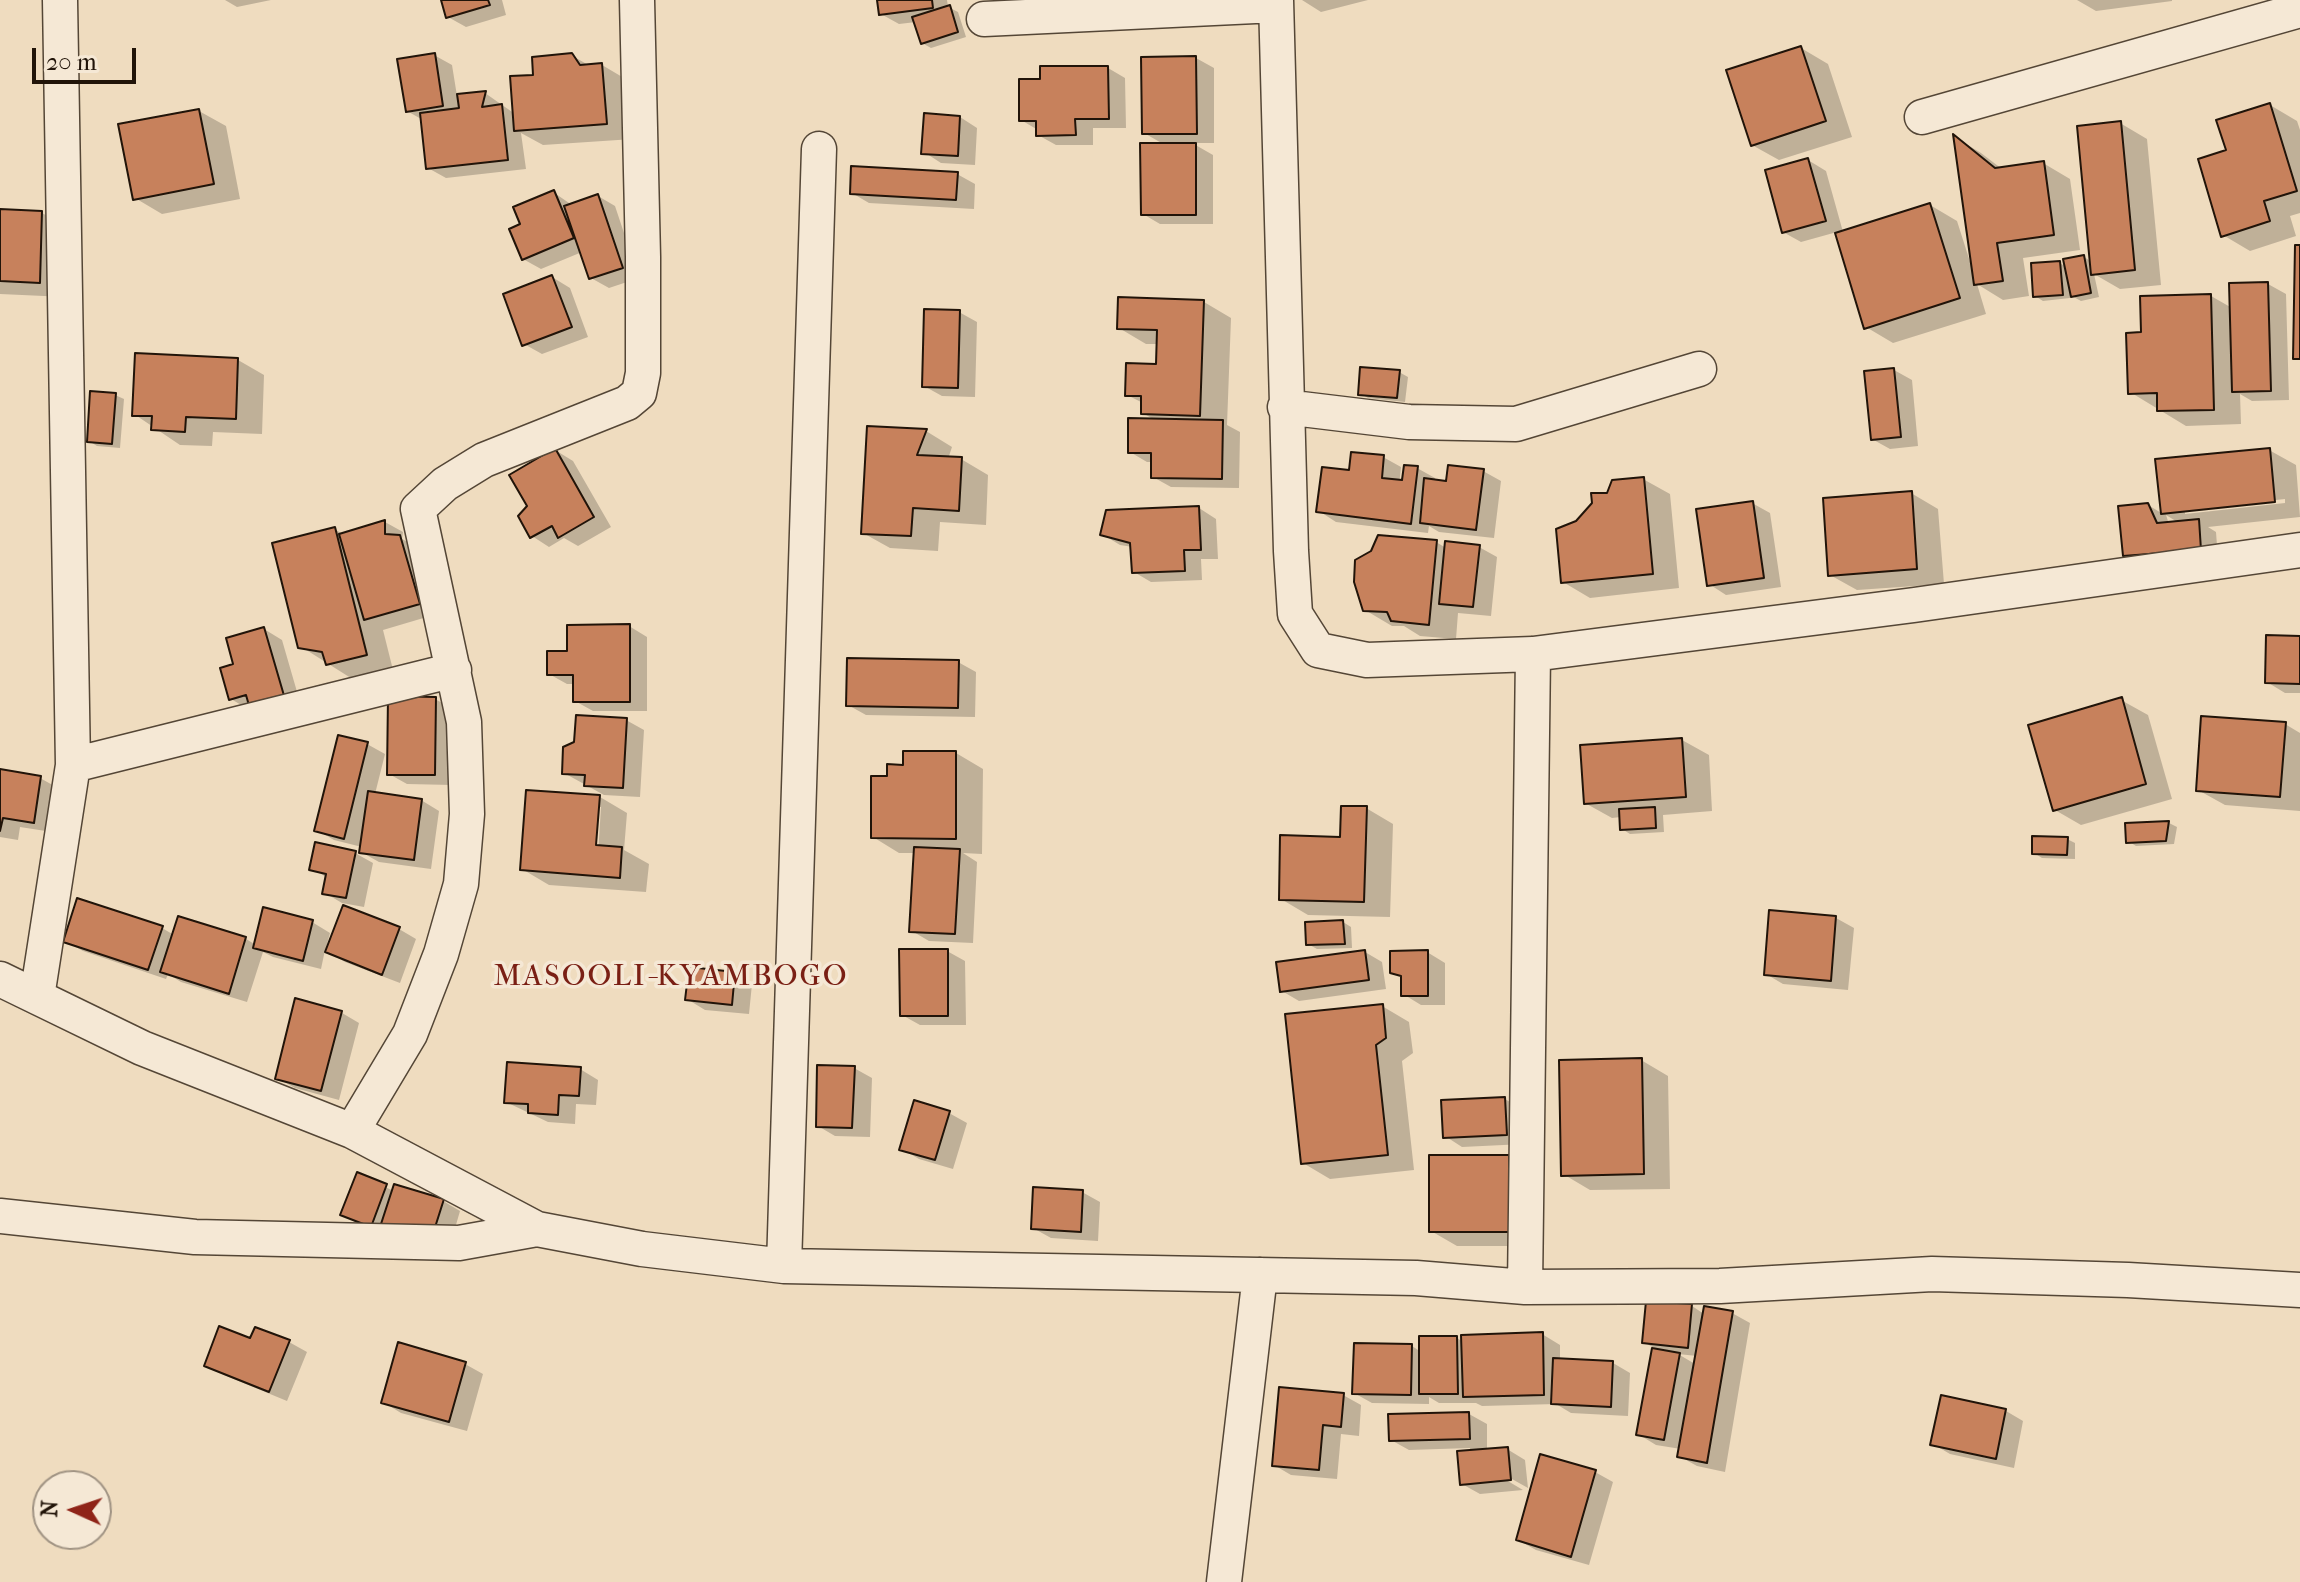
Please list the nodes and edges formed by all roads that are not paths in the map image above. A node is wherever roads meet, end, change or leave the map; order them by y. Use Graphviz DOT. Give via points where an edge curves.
graph roads {
  1 [pos="60,0"];
  2 [pos="637,0"];
  3 [pos="1276,2"];
  4 [pos="2300,10"];
  5 [pos="984,19"];
  6 [pos="1922,117"];
  7 [pos="819,149"];
  8 [pos="1699,369"];
  9 [pos="1285,407"];
  10 [pos="2300,550"];
  11 [pos="1533,654"];
  12 [pos="454,670"];
  13 [pos="73,765"];
  14 [pos="0,979"];
  15 [pos="37,997"];
  16 [pos="352,1131"];
  17 [pos="0,1216"];
  18 [pos="537,1229"];
  19 [pos="784,1266"];
  20 [pos="1260,1275"];
  21 [pos="1525,1287"];
  22 [pos="2300,1290"];
  23 [pos="1224,1582"];
  1 -- 13 [label="street"];
  2 -- 12 [label="street" via="643,257 639,393 627,403 484,460 418,509"];
  3 -- 5 [label="street"];
  3 -- 9 [label="street"];
  4 -- 6 [label="street"];
  7 -- 19 [label="street"];
  8 -- 9 [label="street" via="1516,424 1409,422"];
  9 -- 11 [label="street" via="1295,614 1318,650 1367,660"];
  10 -- 11 [label="street"];
  11 -- 21 [label="street"];
  12 -- 13 [label="street"];
  12 -- 16 [label="street" via="464,722 467,814 461,884 410,1034"];
  13 -- 15 [label="street"];
  14 -- 15 [label="street"];
  15 -- 16 [label="street" via="142,1048"];
  16 -- 18 [label="street"];
  17 -- 18 [label="street" via="226,1238 459,1243"];
  18 -- 19 [label="street" via="642,1249"];
  19 -- 20 [label="street"];
  20 -- 21 [label="street" via="1416,1278"];
  20 -- 23 [label="street"];
  21 -- 22 [label="street" via="1720,1286 1932,1274"];
}
